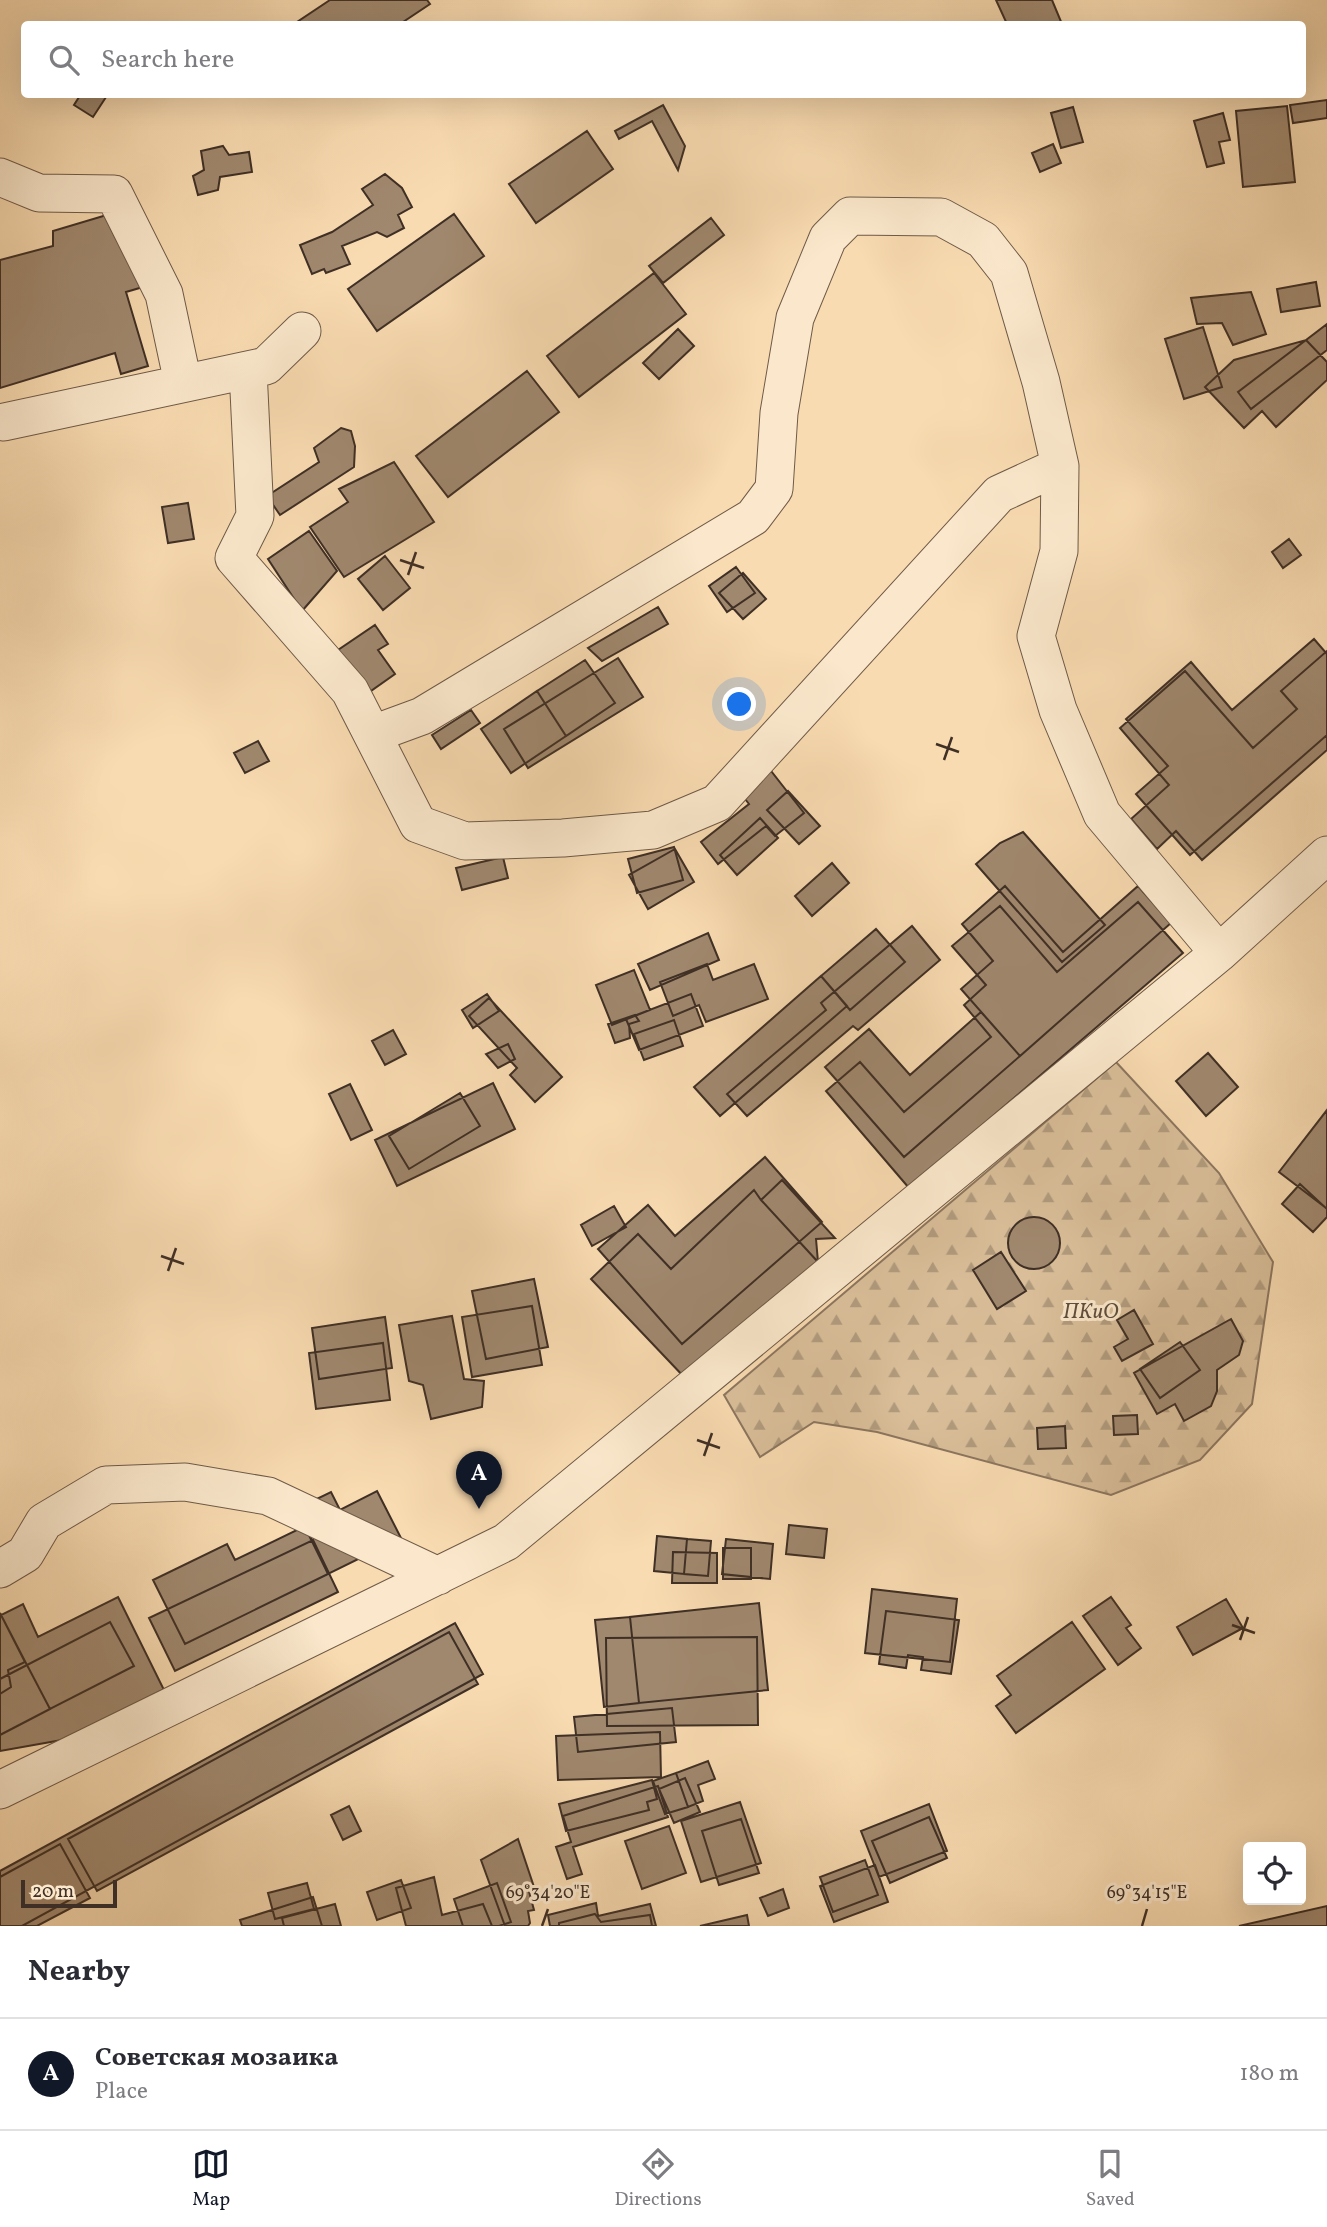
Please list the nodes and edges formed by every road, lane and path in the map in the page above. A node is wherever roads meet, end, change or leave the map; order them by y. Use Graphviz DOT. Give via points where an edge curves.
graph roads {
  1 [pos="0,177"];
  2 [pos="302,331"];
  3 [pos="248,370"];
  4 [pos="184,383"];
  5 [pos="4,422"];
  6 [pos="1060,466"];
  7 [pos="373,734"];
  8 [pos="1327,855"];
  9 [pos="1219,953"];
  10 [pos="0,1569"];
  11 [pos="438,1576"];
  12 [pos="0,1790"];
  1 -- 4 [label="street" via="39,192 114,194 164,294"];
  2 -- 3 [label="street" via="266,366"];
  3 -- 4 [label="street"];
  3 -- 7 [label="street" via="255,516 234,558 350,691"];
  4 -- 5 [label="street"];
  6 -- 7 [label="street" via="999,494 718,803 653,830 464,841 418,824"];
  6 -- 7 [label="street" via="1009,273 983,240 941,217 850,216 828,238 795,318 779,413 774,489 753,517 422,716"];
  6 -- 9 [label="street" via="1059,551 1037,636 1058,710 1102,814"];
  8 -- 9 [label="street"];
  9 -- 11 [label="street" via="506,1542"];
  10 -- 11 [label="street" via="25,1554 44,1522 106,1485 185,1482 268,1496"];
  11 -- 12 [label="street"];
}
